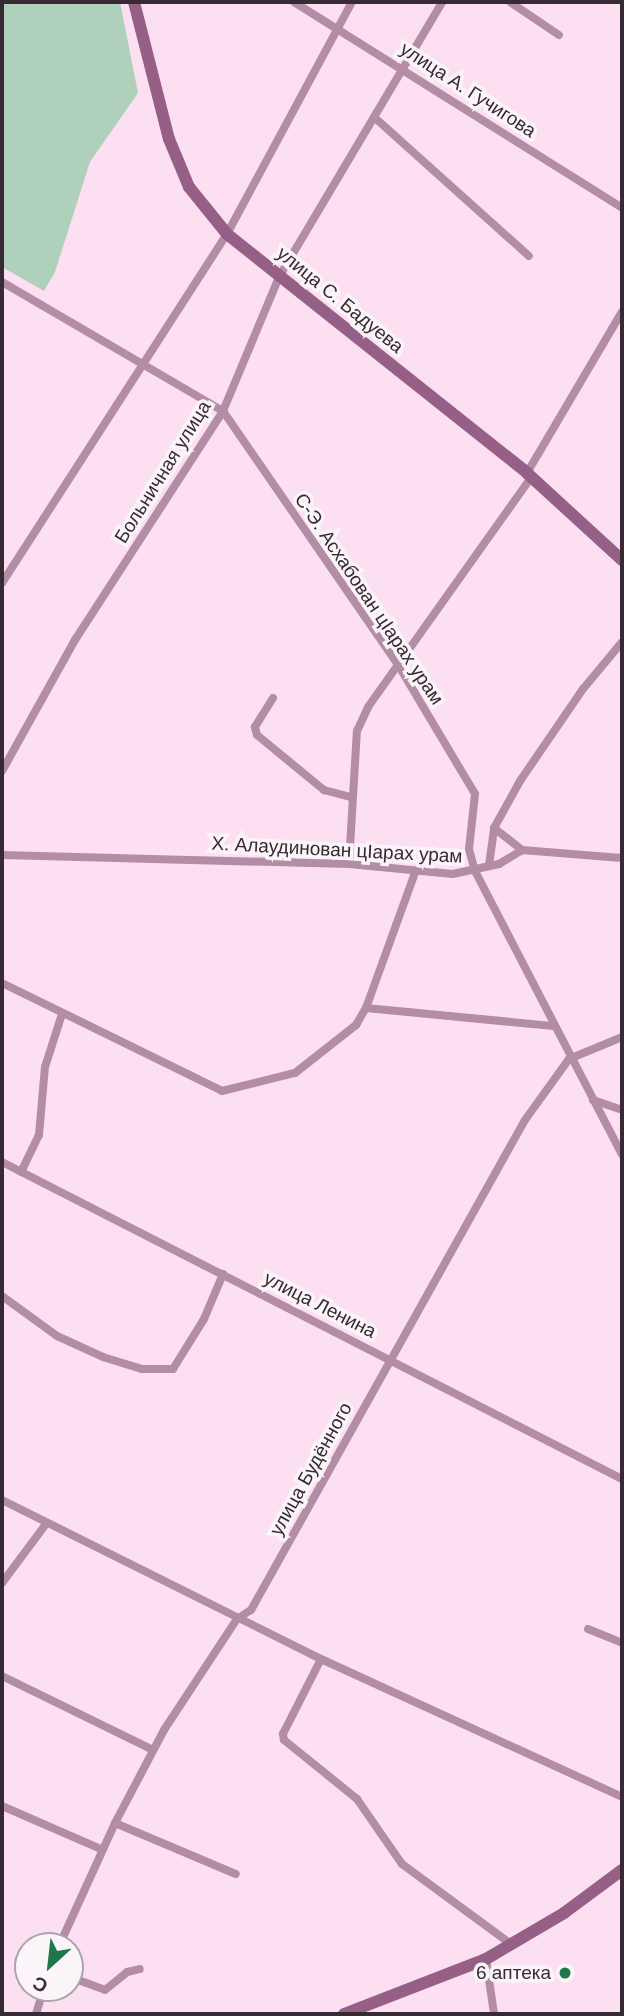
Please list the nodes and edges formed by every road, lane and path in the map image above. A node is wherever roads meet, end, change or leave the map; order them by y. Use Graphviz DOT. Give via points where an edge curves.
graph roads {
  1 [pos="295,2"];
  2 [pos="352,2"];
  3 [pos="442,2"];
  4 [pos="510,2"];
  5 [pos="136,4"];
  6 [pos="338,26"];
  7 [pos="559,35"];
  8 [pos="403,68"];
  9 [pos="374,117"];
  10 [pos="622,208"];
  11 [pos="228,234"];
  12 [pos="529,256"];
  13 [pos="279,276"];
  14 [pos="2,282"];
  15 [pos="622,312"];
  16 [pos="144,364"];
  17 [pos="223,411"];
  18 [pos="529,475"];
  19 [pos="622,560"];
  20 [pos="2,583"];
  21 [pos="622,642"];
  22 [pos="397,663"];
  23 [pos="273,698"];
  24 [pos="2,771"];
  25 [pos="350,797"];
  26 [pos="494,828"];
  27 [pos="522,850"];
  28 [pos="2,855"];
  29 [pos="622,858"];
  30 [pos="349,864"];
  31 [pos="489,865"];
  32 [pos="416,870"];
  33 [pos="475,872"];
  34 [pos="2,983"];
  35 [pos="366,1008"];
  36 [pos="62,1014"];
  37 [pos="554,1026"];
  38 [pos="622,1037"];
  39 [pos="569,1059"];
  40 [pos="593,1100"];
  41 [pos="622,1110"];
  42 [pos="622,1154"];
  43 [pos="2,1162"];
  44 [pos="21,1172"];
  45 [pos="223,1274"];
  46 [pos="2,1296"];
  47 [pos="392,1359"];
  48 [pos="622,1479"];
  49 [pos="2,1500"];
  50 [pos="46,1524"];
  51 [pos="2,1583"];
  52 [pos="237,1619"];
  53 [pos="588,1629"];
  54 [pos="622,1643"];
  55 [pos="321,1659"];
  56 [pos="2,1676"];
  57 [pos="153,1750"];
  58 [pos="622,1797"];
  59 [pos="2,1806"];
  60 [pos="115,1823"];
  61 [pos="103,1850"];
  62 [pos="622,1870"];
  63 [pos="236,1874"];
  64 [pos="65,1932"];
  65 [pos="511,1944"];
  66 [pos="486,1959"];
  67 [pos="140,1969"];
  68 [pos="84,1982"];
  69 [pos="344,2014"];
  70 [pos="494,2014"];
  1 -- 6 [label="street, улица А. Гучигова"];
  2 -- 6 [label="street"];
  3 -- 8 [label="street, Больничная улица"];
  4 -- 7 [label="street"];
  5 -- 11 [label="main road, улица С. Бадуева" via="169,139 189,187"];
  6 -- 8 [label="street, улица А. Гучигова"];
  6 -- 11 [label="street"];
  8 -- 9 [label="street, Больничная улица"];
  8 -- 10 [label="street, улица А. Гучигова"];
  9 -- 12 [label="street"];
  9 -- 13 [label="street, Больничная улица"];
  11 -- 13 [label="main road, улица С. Бадуева"];
  11 -- 16 [label="street"];
  13 -- 17 [label="street, Больничная улица"];
  13 -- 18 [label="main road, улица С. Бадуева"];
  14 -- 16 [label="street, С-Э. Асхабован цIарах урам"];
  15 -- 18 [label="street"];
  16 -- 17 [label="street, С-Э. Асхабован цIарах урам"];
  16 -- 20 [label="street"];
  17 -- 22 [label="street, С-Э. Асхабован цIарах урам"];
  17 -- 24 [label="street, Больничная улица" via="75,640"];
  18 -- 19 [label="main road, улица С. Бадуева"];
  18 -- 22 [label="street" via="445,603"];
  21 -- 26 [label="street" via="543,744"];
  22 -- 25 [label="street" via="357,731"];
  22 -- 33 [label="street, С-Э. Асхабован цIарах урам" via="475,794 470,849"];
  23 -- 25 [label="street" via="255,727 257,735 324,790"];
  25 -- 30 [label="street"];
  26 -- 27 [label="street"];
  26 -- 31 [label="street"];
  27 -- 29 [label="street, Х. Алаудинован цIарах урам"];
  27 -- 31 [label="street, Х. Алаудинован цIарах урам"];
  28 -- 30 [label="street, Х. Алаудинован цIарах урам"];
  30 -- 32 [label="street, Х. Алаудинован цIарах урам"];
  31 -- 33 [label="street, Х. Алаудинован цIарах урам"];
  32 -- 33 [label="street, Х. Алаудинован цIарах урам"];
  32 -- 35 [label="street"];
  33 -- 37 [label="street, С-Э. Асхабован цIарах урам"];
  34 -- 36 [label="street"];
  35 -- 36 [label="street" via="356,1025 295,1073 222,1091"];
  35 -- 37 [label="street"];
  36 -- 44 [label="street" via="45,1067 39,1135"];
  37 -- 39 [label="street, С-Э. Асхабован цIарах урам"];
  38 -- 39 [label="street"];
  39 -- 40 [label="street, С-Э. Асхабован цIарах урам"];
  39 -- 47 [label="street, улица Будённого" via="525,1120"];
  40 -- 41 [label="street"];
  40 -- 42 [label="street, С-Э. Асхабован цIарах урам"];
  43 -- 44 [label="street, улица Ленина"];
  44 -- 45 [label="street, улица Ленина"];
  45 -- 46 [label="street" via="204,1319 173,1369 142,1369 103,1357 57,1336"];
  45 -- 47 [label="street, улица Ленина"];
  47 -- 48 [label="street, улица Ленина"];
  47 -- 52 [label="street, улица Будённого" via="251,1610"];
  49 -- 50 [label="street"];
  50 -- 51 [label="street"];
  50 -- 52 [label="street"];
  52 -- 55 [label="street"];
  52 -- 57 [label="street, улица Будённого"];
  53 -- 54 [label="street"];
  55 -- 58 [label="street"];
  55 -- 65 [label="street" via="284,1740 357,1799 401,1864"];
  56 -- 57 [label="street"];
  57 -- 60 [label="street, улица Будённого"];
  59 -- 61 [label="street"];
  60 -- 61 [label="street, улица Будённого"];
  60 -- 63 [label="street"];
  61 -- 64 [label="street, улица Будённого"];
  62 -- 65 [label="main road" via="564,1913"];
  65 -- 66 [label="main road"];
  66 -- 69 [label="main road"];
  66 -- 70 [label="street"];
  67 -- 68 [label="street" via="127,1972 105,1990"];
}
